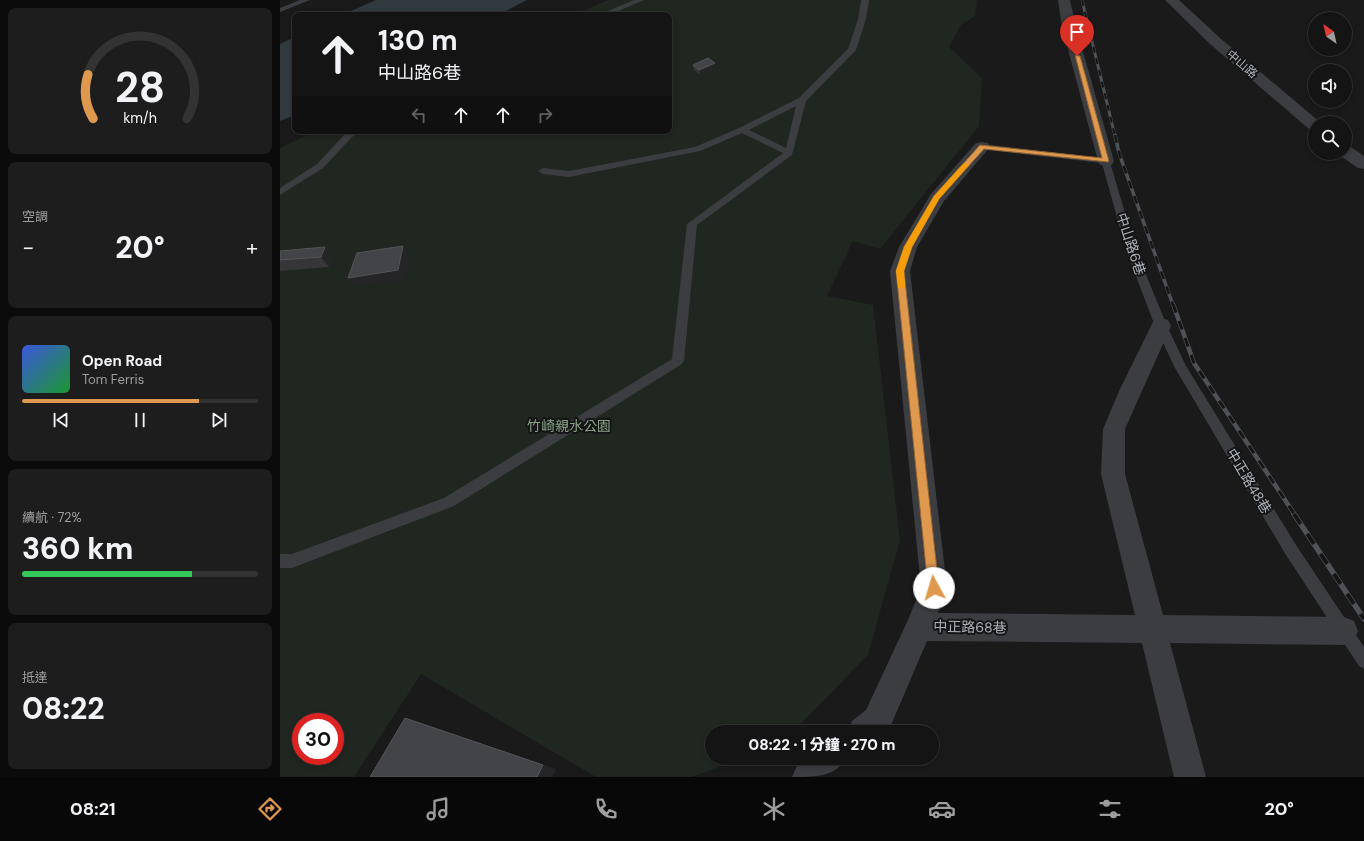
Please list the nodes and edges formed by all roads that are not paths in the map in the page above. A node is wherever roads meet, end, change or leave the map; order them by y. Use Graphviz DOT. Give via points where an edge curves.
graph roads {
  1 [pos="306,0"];
  2 [pos="640,0"];
  3 [pos="865,0"];
  4 [pos="1064,0"];
  5 [pos="1171,0"];
  6 [pos="280,10"];
  7 [pos="610,12"];
  8 [pos="802,100"];
  9 [pos="1308,120"];
  10 [pos="742,130"];
  11 [pos="353,134"];
  12 [pos="982,147"];
  13 [pos="788,153"];
  14 [pos="1352,156"];
  15 [pos="1106,161"];
  16 [pos="1364,164"];
  17 [pos="542,171"];
  18 [pos="280,192"];
  19 [pos="1161,326"];
  20 [pos="280,561"];
  21 [pos="919,627"];
  22 [pos="1152,630"];
  23 [pos="1344,631"];
  24 [pos="1364,662"];
  25 [pos="872,725"];
  26 [pos="823,765"];
  27 [pos="808,777"];
  28 [pos="1190,777"];
  1 -- 6 [label="lane"];
  2 -- 7 [label="lane"];
  3 -- 8 [label="lane" via="852,50"];
  4 -- 15 [label="street, 中山路6巷"];
  5 -- 9 [label="street, 中山路"];
  8 -- 10 [label="lane"];
  8 -- 13 [label="lane"];
  10 -- 13 [label="lane"];
  10 -- 17 [label="lane" via="697,149 569,174"];
  11 -- 18 [label="lane" via="320,166"];
  12 -- 15 [label="lane"];
  12 -- 21 [label="street, 中正路68巷" via="936,198 908,247 900,271 934,588"];
  13 -- 20 [label="lane" via="692,224 678,361 449,502 292,560"];
  14 -- 16 [label="street"];
  15 -- 19 [label="lane, 中山路6巷" via="1131,250"];
  19 -- 22 [label="street" via="1114,429 1113,474"];
  19 -- 23 [label="lane, 中正路48巷" via="1185,375 1291,550"];
  21 -- 22 [label="street, 中正路68巷"];
  21 -- 25 [label="street" via="877,721"];
  22 -- 23 [label="street"];
  22 -- 28 [label="street"];
  23 -- 24 [label="lane, 中正路48巷"];
  26 -- 27 [label="street"];
}
